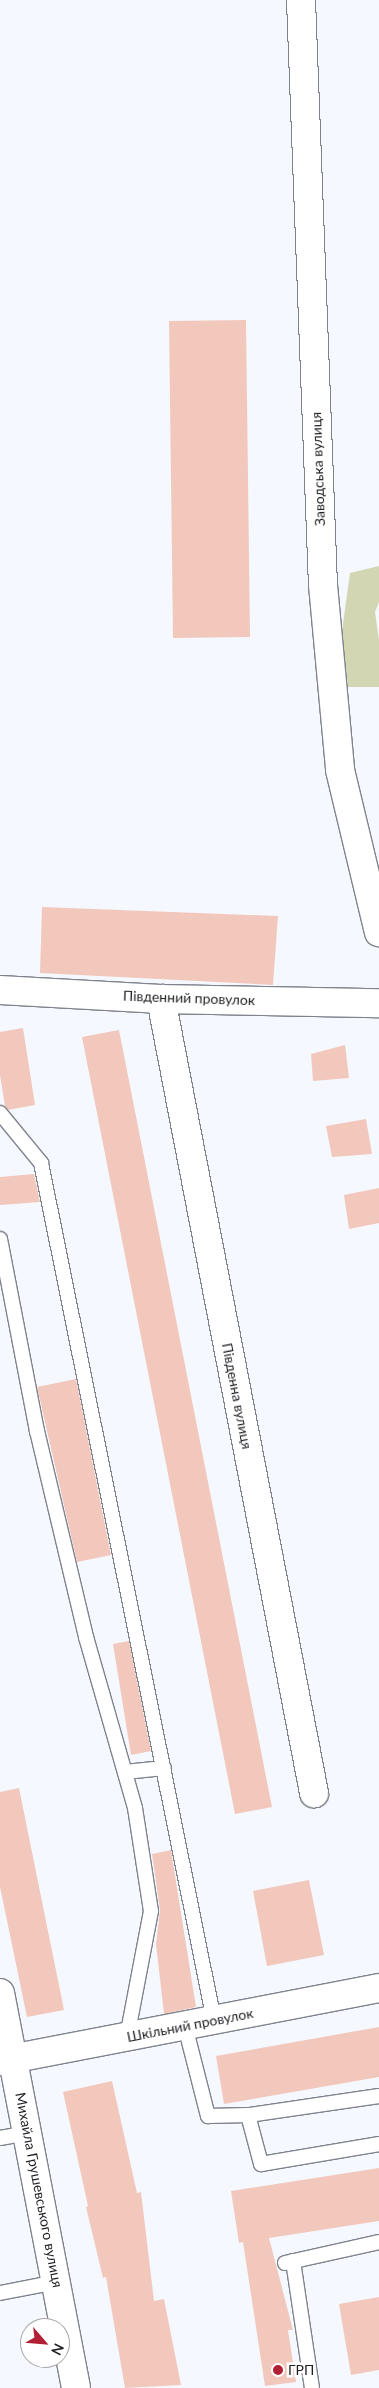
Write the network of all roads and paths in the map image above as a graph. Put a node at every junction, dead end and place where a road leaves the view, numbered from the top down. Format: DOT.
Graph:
graph roads {
  1 [pos="301,0"];
  2 [pos="373,884"];
  3 [pos="379,932"];
  4 [pos="0,990"];
  5 [pos="161,999"];
  6 [pos="379,1003"];
  7 [pos="0,1113"];
  8 [pos="0,1239"];
  9 [pos="164,1768"];
  10 [pos="125,1772"];
  11 [pos="314,1793"];
  12 [pos="379,1988"];
  13 [pos="0,1993"];
  14 [pos="214,2020"];
  15 [pos="185,2026"];
  16 [pos="127,2037"];
  17 [pos="7,2060"];
  18 [pos="379,2096"];
  19 [pos="248,2116"];
  20 [pos="28,2133"];
  21 [pos="0,2138"];
  22 [pos="379,2144"];
  23 [pos="379,2242"];
  24 [pos="56,2282"];
  25 [pos="0,2293"];
  26 [pos="76,2388"];
  27 [pos="312,2388"];
  1 -- 2 [label="street, Заводська вулиця"];
  2 -- 3 [label="street, Заводська вулиця"];
  4 -- 5 [label="street, Південний провулок"];
  5 -- 6 [label="street, Південний провулок"];
  5 -- 11 [label="street, Південна вулиця"];
  7 -- 9 [label="lane"];
  8 -- 10 [label="lane"];
  9 -- 10 [label="lane"];
  9 -- 14 [label="lane"];
  10 -- 16 [label="lane"];
  12 -- 14 [label="street, Шкільний провулок"];
  13 -- 17 [label="street, Михайла Грушевського вулиця"];
  14 -- 15 [label="street, Шкільний провулок"];
  15 -- 16 [label="street, Шкільний провулок"];
  15 -- 19 [label="lane"];
  16 -- 17 [label="street, Шкільний провулок"];
  17 -- 20 [label="street, Михайла Грушевського вулиця"];
  18 -- 19 [label="lane"];
  19 -- 22 [label="lane"];
  20 -- 21 [label="lane"];
  20 -- 24 [label="street, Михайла Грушевського вулиця"];
  23 -- 27 [label="lane"];
  24 -- 25 [label="lane"];
  24 -- 26 [label="street, Михайла Грушевського вулиця"];
}
